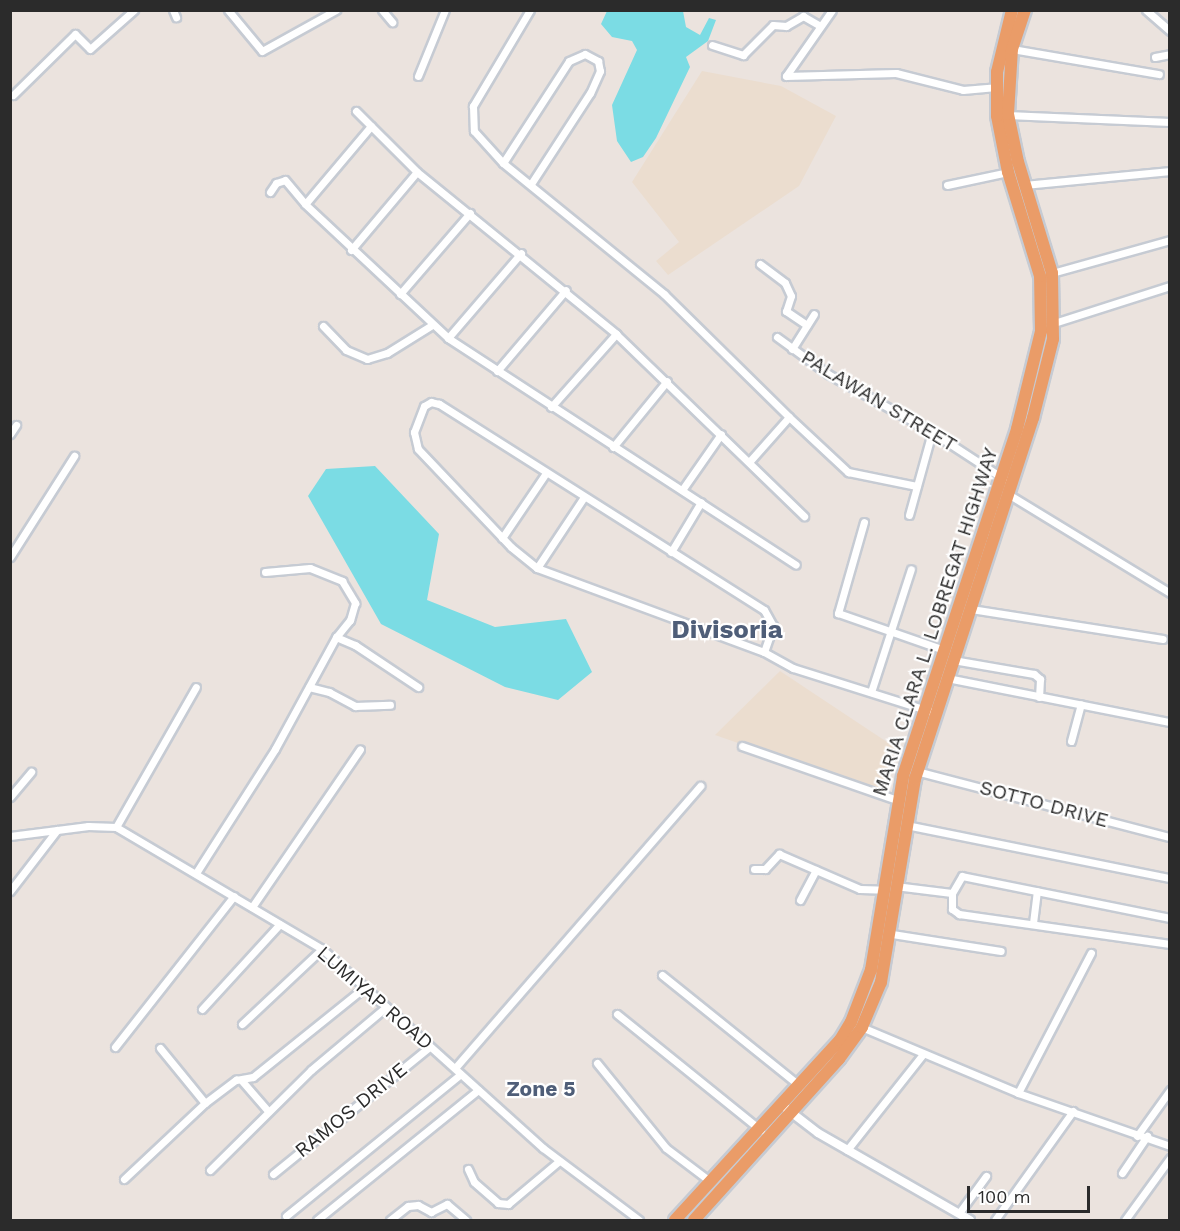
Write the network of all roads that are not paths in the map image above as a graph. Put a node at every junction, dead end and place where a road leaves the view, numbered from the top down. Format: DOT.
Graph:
graph roads {
  1 [pos="134,10"];
  2 [pos="228,10"];
  3 [pos="336,10"];
  4 [pos="382,10"];
  5 [pos="445,10"];
  6 [pos="530,10"];
  7 [pos="832,10"];
  8 [pos="1012,10"];
  9 [pos="1025,10"];
  10 [pos="1146,10"];
  11 [pos="392,22"];
  12 [pos="820,26"];
  13 [pos="1170,31"];
  14 [pos="712,45"];
  15 [pos="1012,48"];
  16 [pos="1170,54"];
  17 [pos="1155,57"];
  18 [pos="1159,74"];
  19 [pos="418,76"];
  20 [pos="1001,87"];
  21 [pos="13,94"];
  22 [pos="356,111"];
  23 [pos="1003,115"];
  24 [pos="1170,122"];
  25 [pos="371,126"];
  26 [pos="503,163"];
  27 [pos="1170,171"];
  28 [pos="417,172"];
  29 [pos="1008,172"];
  30 [pos="531,184"];
  31 [pos="1024,184"];
  32 [pos="947,185"];
  33 [pos="270,192"];
  34 [pos="305,204"];
  35 [pos="470,213"];
  36 [pos="1170,240"];
  37 [pos="351,250"];
  38 [pos="521,253"];
  39 [pos="760,264"];
  40 [pos="1052,273"];
  41 [pos="1170,286"];
  42 [pos="566,290"];
  43 [pos="400,294"];
  44 [pos="814,314"];
  45 [pos="1054,323"];
  46 [pos="432,325"];
  47 [pos="807,325"];
  48 [pos="323,326"];
  49 [pos="616,334"];
  50 [pos="777,337"];
  51 [pos="448,338"];
  52 [pos="792,349"];
  53 [pos="497,371"];
  54 [pos="667,381"];
  55 [pos="551,407"];
  56 [pos="789,417"];
  57 [pos="16,425"];
  58 [pos="932,432"];
  59 [pos="10,434"];
  60 [pos="722,434"];
  61 [pos="613,447"];
  62 [pos="74,456"];
  63 [pos="749,462"];
  64 [pos="546,473"];
  65 [pos="1000,476"];
  66 [pos="917,486"];
  67 [pos="1010,489"];
  68 [pos="682,490"];
  69 [pos="584,497"];
  70 [pos="701,502"];
  71 [pos="909,515"];
  72 [pos="804,516"];
  73 [pos="864,522"];
  74 [pos="502,538"];
  75 [pos="671,552"];
  76 [pos="10,557"];
  77 [pos="796,565"];
  78 [pos="537,568"];
  79 [pos="911,569"];
  80 [pos="265,572"];
  81 [pos="1170,592"];
  82 [pos="971,609"];
  83 [pos="891,631"];
  84 [pos="336,637"];
  85 [pos="1163,639"];
  86 [pos="944,650"];
  87 [pos="765,652"];
  88 [pos="952,660"];
  89 [pos="947,678"];
  90 [pos="196,687"];
  91 [pos="309,687"];
  92 [pos="418,687"];
  93 [pos="871,692"];
  94 [pos="1039,697"];
  95 [pos="1081,704"];
  96 [pos="390,705"];
  97 [pos="930,711"];
  98 [pos="1170,722"];
  99 [pos="1071,741"];
  100 [pos="742,746"];
  101 [pos="360,749"];
  102 [pos="912,770"];
  103 [pos="31,772"];
  104 [pos="700,786"];
  105 [pos="10,797"];
  106 [pos="897,800"];
  107 [pos="906,825"];
  108 [pos="116,827"];
  109 [pos="57,830"];
  110 [pos="10,836"];
  111 [pos="1170,837"];
  112 [pos="754,869"];
  113 [pos="816,870"];
  114 [pos="196,873"];
  115 [pos="1170,878"];
  116 [pos="898,885"];
  117 [pos="886,890"];
  118 [pos="10,891"];
  119 [pos="1037,891"];
  120 [pos="952,893"];
  121 [pos="234,896"];
  122 [pos="800,900"];
  123 [pos="252,907"];
  124 [pos="1170,918"];
  125 [pos="1033,923"];
  126 [pos="280,924"];
  127 [pos="892,934"];
  128 [pos="1170,944"];
  129 [pos="322,949"];
  130 [pos="1001,951"];
  131 [pos="1091,953"];
  132 [pos="662,975"];
  133 [pos="365,987"];
  134 [pos="386,1007"];
  135 [pos="202,1009"];
  136 [pos="618,1014"];
  137 [pos="242,1024"];
  138 [pos="857,1025"];
  139 [pos="115,1047"];
  140 [pos="429,1047"];
  141 [pos="160,1048"];
  142 [pos="923,1054"];
  143 [pos="597,1063"];
  144 [pos="455,1068"];
  145 [pos="461,1074"];
  146 [pos="242,1081"];
  147 [pos="800,1086"];
  148 [pos="478,1090"];
  149 [pos="1170,1090"];
  150 [pos="1018,1093"];
  151 [pos="205,1103"];
  152 [pos="787,1110"];
  153 [pos="268,1111"];
  154 [pos="1073,1111"];
  155 [pos="761,1130"];
  156 [pos="1137,1136"];
  157 [pos="1147,1136"];
  158 [pos="1170,1146"];
  159 [pos="847,1150"];
  160 [pos="1170,1158"];
  161 [pos="559,1161"];
  162 [pos="468,1169"];
  163 [pos="210,1170"];
  164 [pos="1122,1173"];
  165 [pos="273,1174"];
  166 [pos="986,1176"];
  167 [pos="124,1179"];
  168 [pos="711,1182"];
  169 [pos="959,1213"];
  170 [pos="286,1216"];
  171 [pos="317,1221"];
  172 [pos="390,1221"];
  173 [pos="466,1221"];
  174 [pos="639,1221"];
  175 [pos="675,1221"];
  176 [pos="694,1221"];
  177 [pos="970,1221"];
  178 [pos="995,1221"];
  179 [pos="1125,1221"];
  1 -- 21 [label="street"];
  2 -- 3 [label="street"];
  4 -- 11 [label="street"];
  5 -- 19 [label="street"];
  6 -- 26 [label="street"];
  7 -- 12 [label="street"];
  8 -- 20 [label="highway, MARIA CLARA L. LOBREGAT HIGHWAY"];
  9 -- 15 [label="highway, MARIA CLARA L. LOBREGAT HIGHWAY"];
  10 -- 13 [label="street"];
  12 -- 14 [label="street"];
  12 -- 20 [label="street"];
  15 -- 18 [label="street"];
  15 -- 20 [label="highway, MARIA CLARA L. LOBREGAT HIGHWAY"];
  16 -- 17 [label="street"];
  20 -- 23 [label="highway, MARIA CLARA L. LOBREGAT HIGHWAY"];
  22 -- 25 [label="street"];
  23 -- 24 [label="street"];
  23 -- 29 [label="highway, MARIA CLARA L. LOBREGAT HIGHWAY"];
  23 -- 31 [label="highway, MARIA CLARA L. LOBREGAT HIGHWAY"];
  25 -- 28 [label="street"];
  25 -- 34 [label="street"];
  26 -- 30 [label="street"];
  26 -- 30 [label="street"];
  27 -- 31 [label="street"];
  28 -- 35 [label="street"];
  28 -- 37 [label="street"];
  29 -- 32 [label="street"];
  29 -- 65 [label="highway, MARIA CLARA L. LOBREGAT HIGHWAY"];
  30 -- 56 [label="street"];
  31 -- 40 [label="highway, MARIA CLARA L. LOBREGAT HIGHWAY"];
  33 -- 34 [label="street"];
  34 -- 37 [label="street"];
  35 -- 38 [label="street"];
  35 -- 43 [label="street"];
  36 -- 40 [label="street"];
  37 -- 43 [label="street"];
  38 -- 42 [label="street"];
  38 -- 51 [label="street"];
  39 -- 47 [label="street"];
  40 -- 45 [label="highway, MARIA CLARA L. LOBREGAT HIGHWAY"];
  41 -- 45 [label="street"];
  42 -- 49 [label="street"];
  42 -- 53 [label="street"];
  43 -- 46 [label="street"];
  44 -- 47 [label="street"];
  45 -- 67 [label="highway, MARIA CLARA L. LOBREGAT HIGHWAY"];
  46 -- 48 [label="street"];
  46 -- 51 [label="street"];
  47 -- 52 [label="street"];
  49 -- 54 [label="street"];
  49 -- 55 [label="street"];
  50 -- 52 [label="street, PALAWAN STREET"];
  51 -- 53 [label="street"];
  52 -- 58 [label="street, PALAWAN STREET"];
  53 -- 55 [label="street"];
  54 -- 60 [label="street"];
  54 -- 61 [label="street"];
  55 -- 61 [label="street"];
  56 -- 63 [label="street"];
  56 -- 66 [label="street"];
  57 -- 59 [label="street"];
  58 -- 65 [label="street, PALAWAN STREET"];
  58 -- 66 [label="street"];
  60 -- 63 [label="street"];
  60 -- 68 [label="street"];
  61 -- 68 [label="street"];
  62 -- 76 [label="street"];
  63 -- 72 [label="street"];
  64 -- 69 [label="street"];
  64 -- 74 [label="street"];
  64 -- 74 [label="street"];
  65 -- 67 [label="street, PALAWAN STREET"];
  65 -- 86 [label="highway, MARIA CLARA L. LOBREGAT HIGHWAY"];
  66 -- 71 [label="street"];
  67 -- 81 [label="street, PALAWAN STREET"];
  67 -- 82 [label="highway, MARIA CLARA L. LOBREGAT HIGHWAY"];
  68 -- 70 [label="street"];
  69 -- 75 [label="street"];
  69 -- 78 [label="street"];
  70 -- 75 [label="street"];
  70 -- 77 [label="street"];
  73 -- 83 [label="street"];
  74 -- 78 [label="street"];
  75 -- 87 [label="street"];
  78 -- 87 [label="street"];
  79 -- 83 [label="street"];
  80 -- 84 [label="street"];
  82 -- 85 [label="street"];
  82 -- 88 [label="highway, MARIA CLARA L. LOBREGAT HIGHWAY"];
  83 -- 86 [label="street"];
  83 -- 93 [label="street"];
  84 -- 91 [label="street"];
  84 -- 92 [label="street"];
  86 -- 97 [label="highway, MARIA CLARA L. LOBREGAT HIGHWAY"];
  87 -- 93 [label="street"];
  88 -- 89 [label="highway, MARIA CLARA L. LOBREGAT HIGHWAY"];
  88 -- 94 [label="street"];
  89 -- 94 [label="street"];
  89 -- 97 [label="highway, MARIA CLARA L. LOBREGAT HIGHWAY"];
  90 -- 108 [label="street"];
  91 -- 96 [label="street"];
  91 -- 114 [label="street"];
  93 -- 97 [label="street"];
  94 -- 95 [label="street"];
  95 -- 98 [label="street"];
  95 -- 99 [label="street"];
  97 -- 102 [label="highway, MARIA CLARA L. LOBREGAT HIGHWAY"];
  100 -- 106 [label="street"];
  101 -- 123 [label="street"];
  102 -- 106 [label="highway, MARIA CLARA L. LOBREGAT HIGHWAY"];
  102 -- 107 [label="highway, MARIA CLARA L. LOBREGAT HIGHWAY"];
  102 -- 111 [label="street, SOTTO DRIVE"];
  103 -- 105 [label="street"];
  104 -- 144 [label="street"];
  106 -- 117 [label="highway, MARIA CLARA L. LOBREGAT HIGHWAY"];
  107 -- 115 [label="street"];
  107 -- 116 [label="highway, MARIA CLARA L. LOBREGAT HIGHWAY"];
  108 -- 109 [label="street"];
  108 -- 114 [label="street, LUMIYAP ROAD"];
  109 -- 110 [label="street"];
  109 -- 118 [label="street"];
  112 -- 113 [label="street"];
  113 -- 117 [label="street"];
  113 -- 122 [label="street"];
  114 -- 121 [label="street, LUMIYAP ROAD"];
  116 -- 117 [label="street"];
  116 -- 120 [label="street"];
  116 -- 127 [label="highway, MARIA CLARA L. LOBREGAT HIGHWAY"];
  117 -- 138 [label="highway, MARIA CLARA L. LOBREGAT HIGHWAY"];
  119 -- 120 [label="street"];
  119 -- 124 [label="street"];
  119 -- 125 [label="street"];
  120 -- 125 [label="street"];
  121 -- 123 [label="street, LUMIYAP ROAD"];
  121 -- 139 [label="street"];
  123 -- 126 [label="street, LUMIYAP ROAD"];
  125 -- 128 [label="street"];
  126 -- 129 [label="street, LUMIYAP ROAD"];
  126 -- 135 [label="street"];
  127 -- 130 [label="street"];
  127 -- 138 [label="highway, MARIA CLARA L. LOBREGAT HIGHWAY"];
  129 -- 133 [label="street, LUMIYAP ROAD"];
  129 -- 137 [label="street"];
  131 -- 150 [label="street"];
  132 -- 147 [label="street"];
  133 -- 134 [label="street, LUMIYAP ROAD"];
  133 -- 146 [label="street"];
  134 -- 140 [label="street, LUMIYAP ROAD"];
  134 -- 153 [label="street"];
  136 -- 155 [label="street"];
  138 -- 142 [label="street"];
  138 -- 147 [label="highway, MARIA CLARA L. LOBREGAT HIGHWAY"];
  138 -- 152 [label="highway, MARIA CLARA L. LOBREGAT HIGHWAY"];
  140 -- 144 [label="street, LUMIYAP ROAD"];
  140 -- 165 [label="street, RAMOS DRIVE"];
  141 -- 151 [label="street"];
  142 -- 150 [label="street"];
  142 -- 159 [label="street"];
  143 -- 168 [label="street"];
  144 -- 145 [label="street, LUMIYAP ROAD"];
  145 -- 148 [label="street, LUMIYAP ROAD"];
  145 -- 170 [label="street"];
  146 -- 151 [label="street"];
  146 -- 153 [label="street"];
  147 -- 152 [label="highway, MARIA CLARA L. LOBREGAT HIGHWAY"];
  148 -- 161 [label="street, LUMIYAP ROAD"];
  148 -- 171 [label="street"];
  149 -- 156 [label="street"];
  150 -- 154 [label="street"];
  151 -- 167 [label="street"];
  152 -- 155 [label="highway, MARIA CLARA L. LOBREGAT HIGHWAY"];
  152 -- 159 [label="street"];
  152 -- 176 [label="highway, MARIA CLARA L. LOBREGAT HIGHWAY"];
  153 -- 163 [label="street"];
  154 -- 156 [label="street"];
  154 -- 178 [label="street"];
  155 -- 168 [label="highway, MARIA CLARA L. LOBREGAT HIGHWAY"];
  156 -- 157 [label="street"];
  157 -- 158 [label="street"];
  157 -- 164 [label="street"];
  159 -- 169 [label="street"];
  160 -- 179 [label="street"];
  161 -- 162 [label="street"];
  161 -- 174 [label="street, LUMIYAP ROAD"];
  166 -- 169 [label="street"];
  168 -- 175 [label="highway, MARIA CLARA L. LOBREGAT HIGHWAY"];
  169 -- 177 [label="street"];
  172 -- 173 [label="street"];
}
